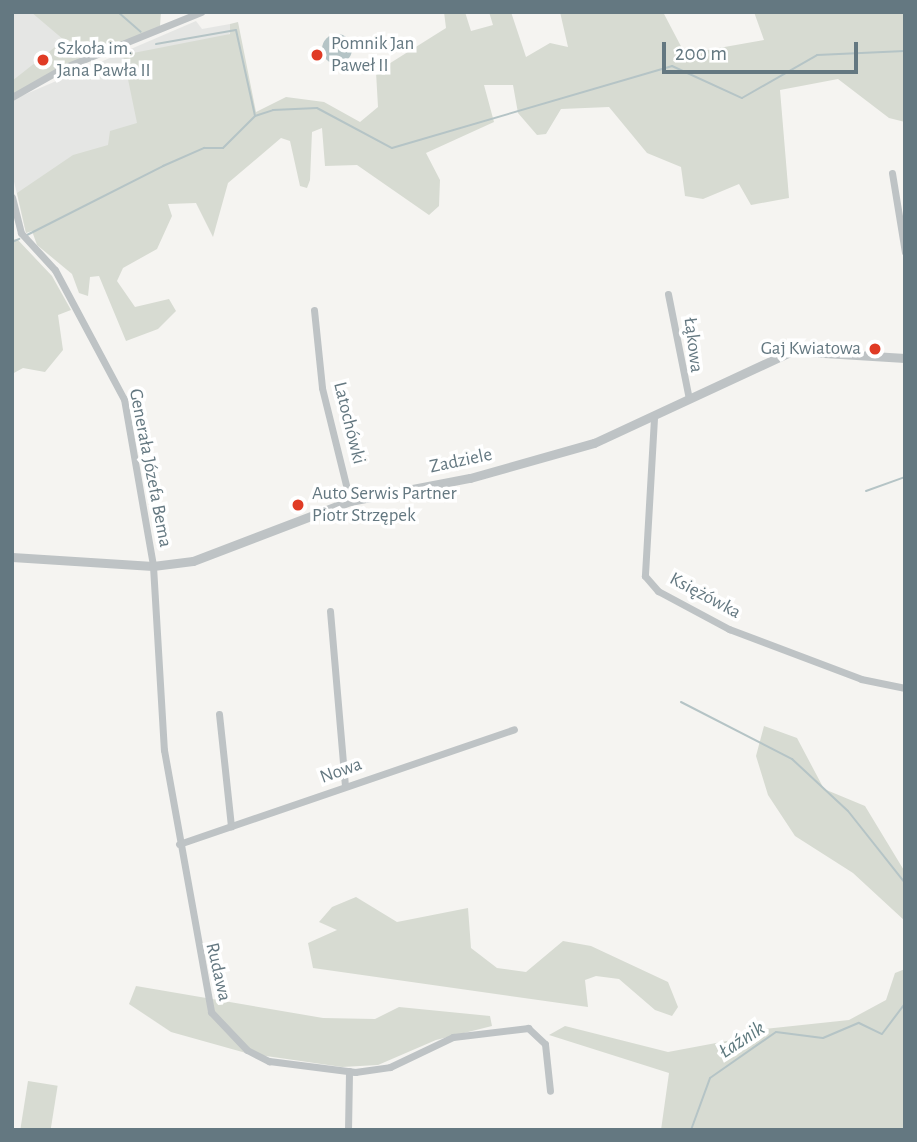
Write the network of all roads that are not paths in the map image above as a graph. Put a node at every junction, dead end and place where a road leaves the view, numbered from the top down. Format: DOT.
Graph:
graph roads {
  1 [pos="201,12"];
  2 [pos="12,97"];
  3 [pos="892,173"];
  4 [pos="12,197"];
  5 [pos="905,252"];
  6 [pos="668,294"];
  7 [pos="314,310"];
  8 [pos="905,358"];
  9 [pos="690,400"];
  10 [pos="654,418"];
  11 [pos="351,502"];
  12 [pos="12,557"];
  13 [pos="153,566"];
  14 [pos="330,611"];
  15 [pos="905,688"];
  16 [pos="219,713"];
  17 [pos="513,729"];
  18 [pos="345,786"];
  19 [pos="232,826"];
  20 [pos="179,845"];
  21 [pos="349,1071"];
  22 [pos="550,1091"];
  23 [pos="348,1130"];
  1 -- 2 [label="street"];
  3 -- 5 [label="street"];
  4 -- 13 [label="street, Generała Józefa Bema"];
  6 -- 9 [label="street, Łąkowa"];
  7 -- 11 [label="street, Latochówki"];
  8 -- 9 [label="street, Zadziele"];
  9 -- 10 [label="street, Zadziele"];
  10 -- 11 [label="street, Zadziele"];
  10 -- 15 [label="street, Księżówka"];
  11 -- 13 [label="street, Zadziele"];
  12 -- 13 [label="street, Zadziele"];
  13 -- 20 [label="street, Rudawa"];
  14 -- 18 [label="street"];
  16 -- 19 [label="street"];
  17 -- 18 [label="street, Nowa"];
  18 -- 19 [label="street, Nowa"];
  19 -- 20 [label="street, Nowa"];
  20 -- 21 [label="street, Rudawa"];
  21 -- 22 [label="street, Rudawa"];
  21 -- 23 [label="street"];
}
